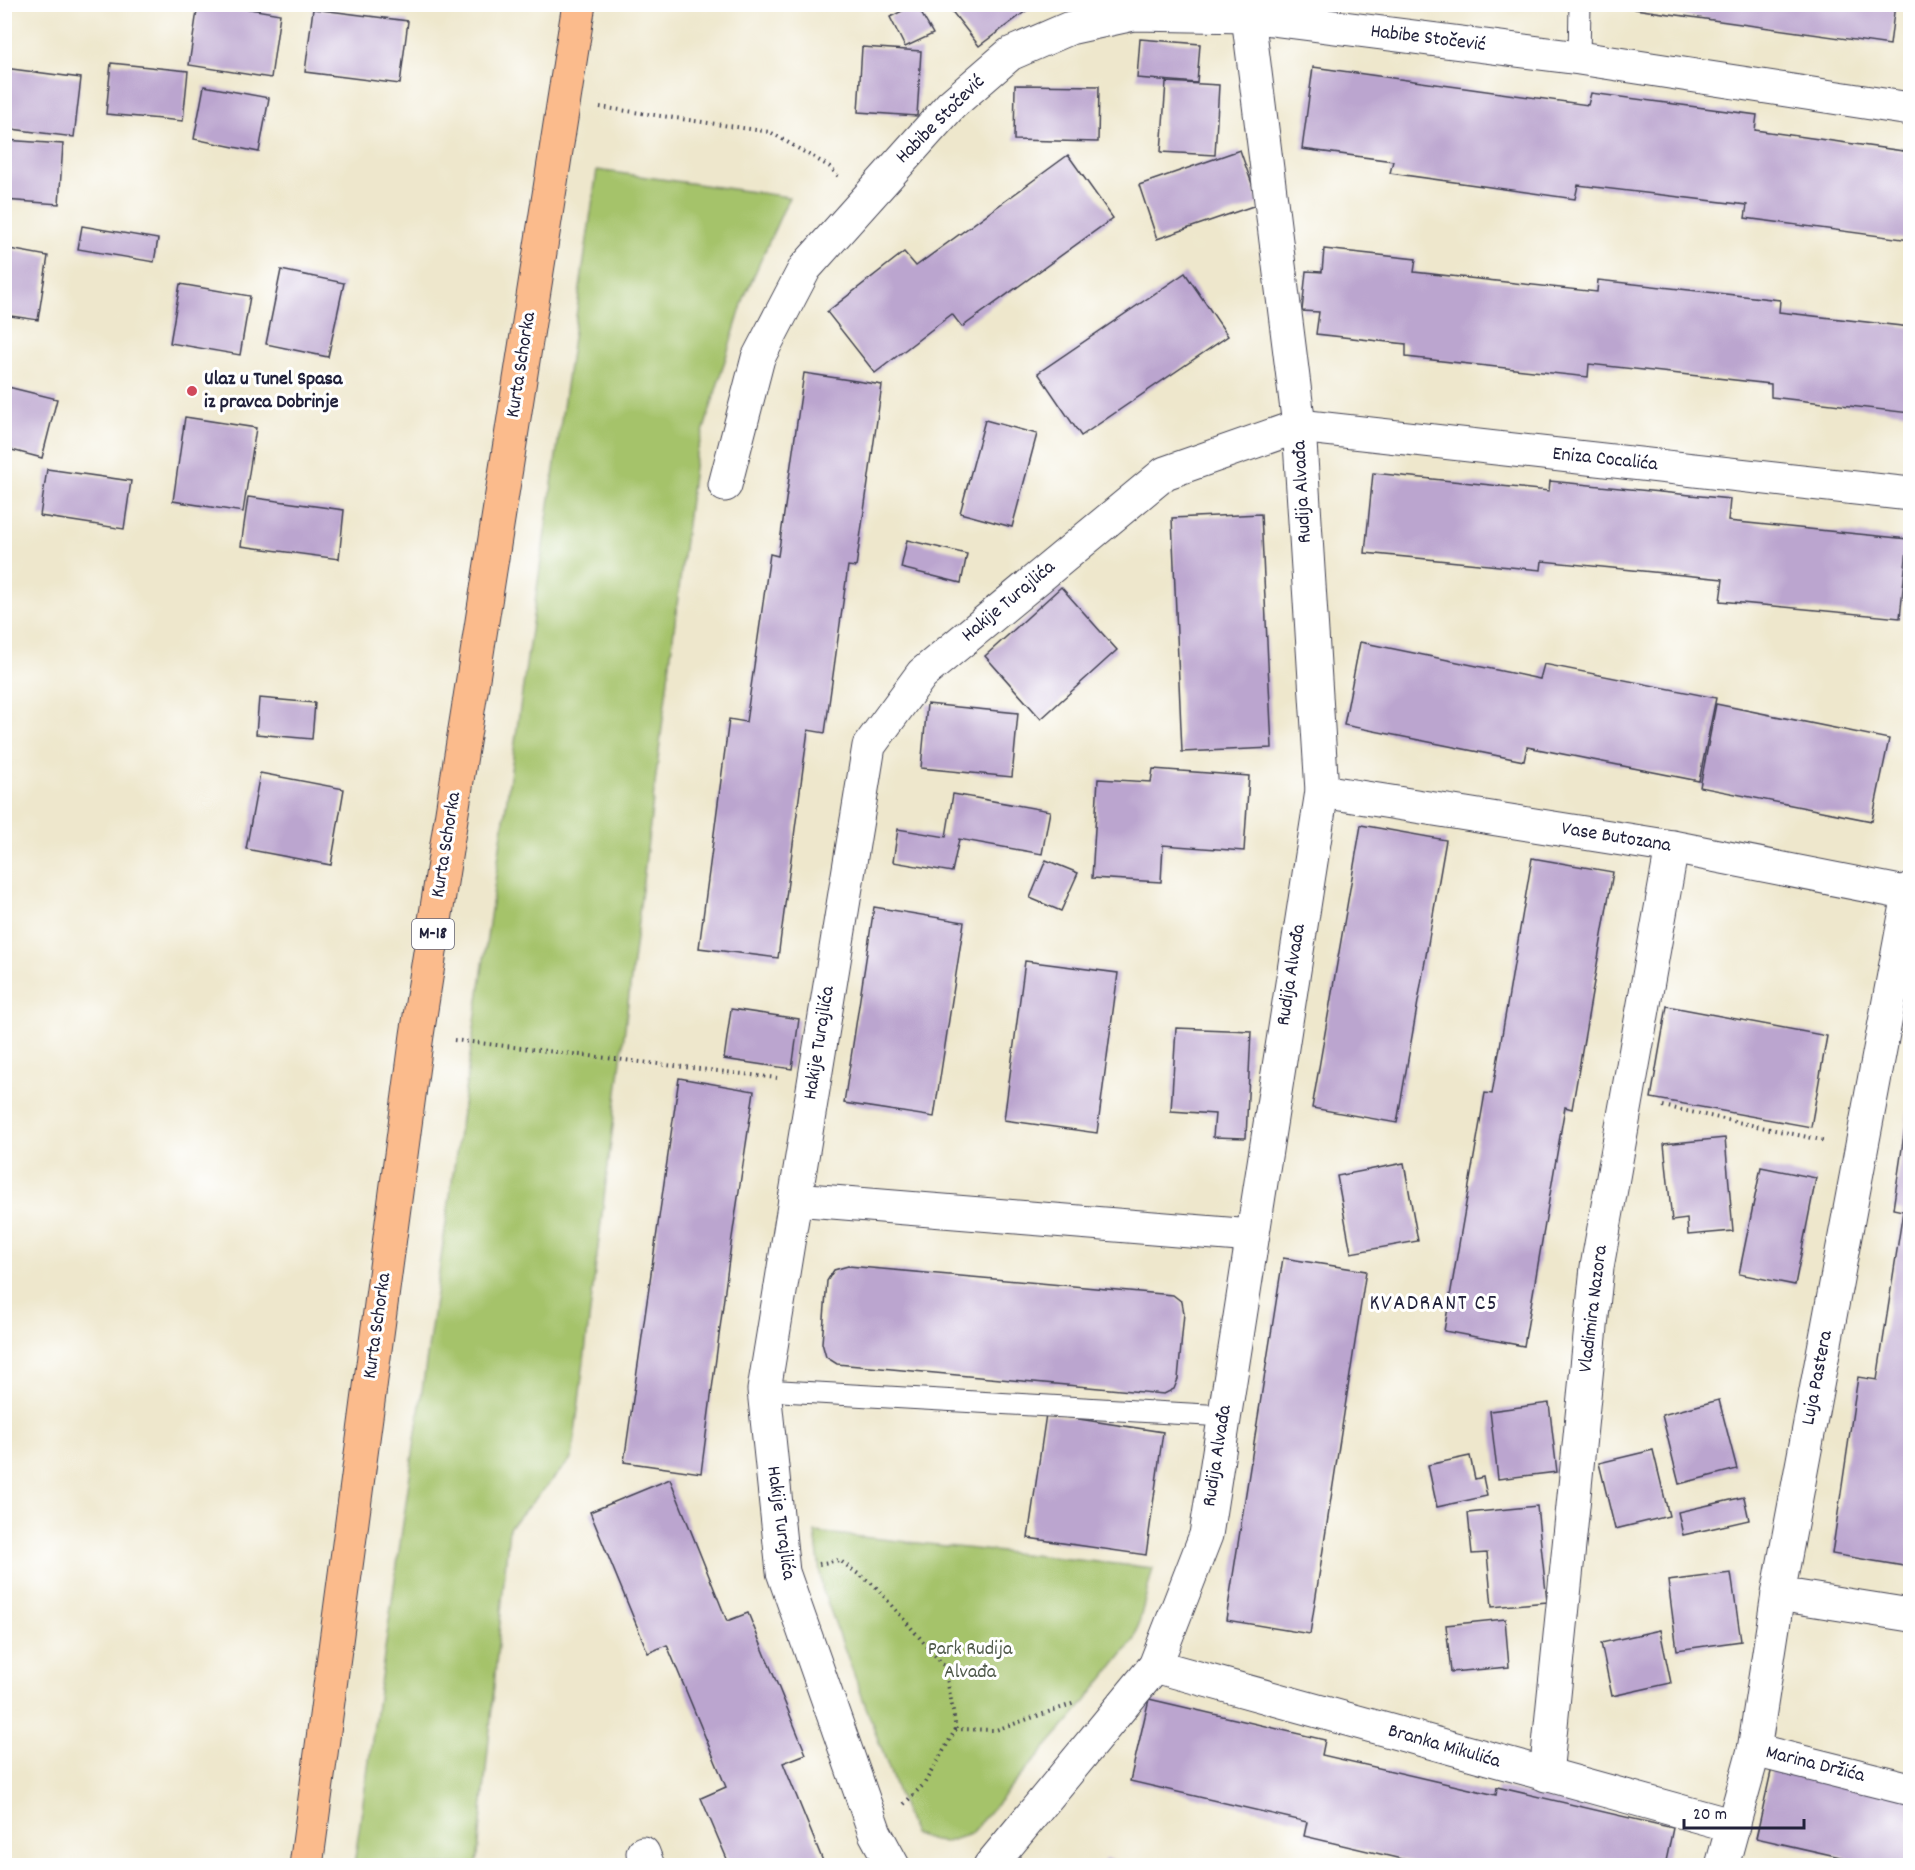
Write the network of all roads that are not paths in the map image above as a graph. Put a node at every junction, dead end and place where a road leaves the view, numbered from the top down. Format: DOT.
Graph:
graph roads {
  1 [pos="579,4"];
  2 [pos="1580,4"];
  3 [pos="1248,16"];
  4 [pos="1578,58"];
  5 [pos="1911,109"];
  6 [pos="1299,426"];
  7 [pos="725,485"];
  8 [pos="1911,494"];
  9 [pos="1322,791"];
  10 [pos="1672,847"];
  11 [pos="1910,892"];
  12 [pos="1899,1012"];
  13 [pos="795,1199"];
  14 [pos="1252,1236"];
  15 [pos="764,1390"];
  16 [pos="1224,1416"];
  17 [pos="1778,1594"];
  18 [pos="1911,1615"];
  19 [pos="1155,1666"];
  20 [pos="1754,1750"];
  21 [pos="1546,1775"];
  22 [pos="1911,1789"];
  23 [pos="1734,1826"];
  24 [pos="306,1866"];
  25 [pos="893,1866"];
  26 [pos="990,1866"];
  27 [pos="1722,1866"];
  1 -- 24 [label="main road, Kurta Schorka / M-18"];
  2 -- 4 [label="lane"];
  3 -- 4 [label="street, Habibe Stočević"];
  3 -- 6 [label="street, Rudija Alvađa"];
  3 -- 7 [label="street, Habibe Stočević"];
  4 -- 5 [label="street, Habibe Stočević"];
  6 -- 8 [label="street, Eniza Cocalića"];
  6 -- 9 [label="street, Rudija Alvađa"];
  6 -- 13 [label="street, Hakije Turajlića"];
  9 -- 10 [label="street, Vase Butozana"];
  9 -- 14 [label="street, Rudija Alvađa"];
  10 -- 11 [label="street, Vase Butozana"];
  10 -- 21 [label="street, Vladimira Nazora"];
  11 -- 12 [label="street, Luja Pastera"];
  12 -- 17 [label="street, Luja Pastera"];
  13 -- 14 [label="street"];
  13 -- 15 [label="street, Hakije Turajlića"];
  14 -- 16 [label="street, Rudija Alvađa"];
  15 -- 16 [label="lane"];
  15 -- 25 [label="street, Hakije Turajlića"];
  16 -- 19 [label="street, Rudija Alvađa"];
  17 -- 18 [label="street"];
  17 -- 20 [label="street, Luja Pastera"];
  19 -- 21 [label="street, Branka Mikulića"];
  19 -- 26 [label="street, Rudija Alvađa"];
  20 -- 22 [label="street, Marina Držića"];
  20 -- 23 [label="street, Luja Pastera"];
  21 -- 23 [label="street, Branka Mikulića"];
  23 -- 27 [label="street, Luja Pastera"];
}
